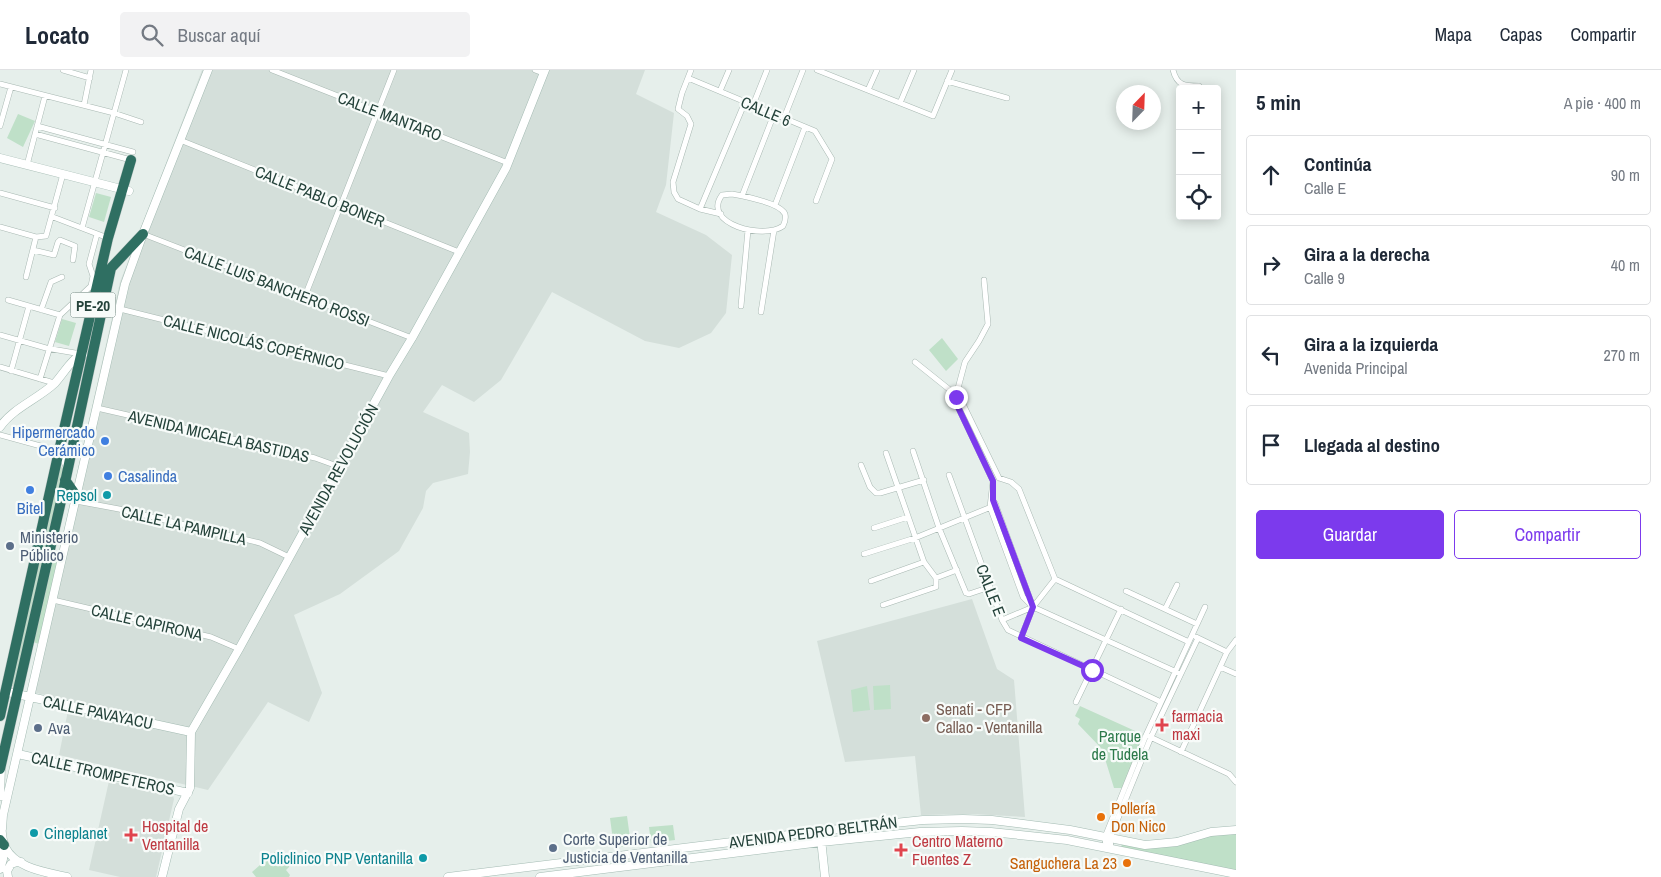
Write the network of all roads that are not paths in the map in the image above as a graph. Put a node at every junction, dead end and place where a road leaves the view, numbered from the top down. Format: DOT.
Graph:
graph roads {
  1 [pos="63,70"];
  2 [pos="91,70"];
  3 [pos="126,70"];
  4 [pos="208,70"];
  5 [pos="272,70"];
  6 [pos="394,70"];
  7 [pos="535,70"];
  8 [pos="691,70"];
  9 [pos="729,70"];
  10 [pos="766,70"];
  11 [pos="803,70"];
  12 [pos="817,70"];
  13 [pos="839,70"];
  14 [pos="877,70"];
  15 [pos="914,70"];
  16 [pos="952,70"];
  17 [pos="1174,70"];
  18 [pos="544,72"];
  19 [pos="90,78"];
  20 [pos="688,78"];
  21 [pos="836,78"];
  22 [pos="947,81"];
  23 [pos="0,84"];
  24 [pos="1184,85"];
  25 [pos="11,87"];
  26 [pos="868,90"];
  27 [pos="720,91"];
  28 [pos="45,96"];
  29 [pos="1007,98"];
  30 [pos="745,102"];
  31 [pos="900,103"];
  32 [pos="752,105"];
  33 [pos="84,106"];
  34 [pos="377,112"];
  35 [pos="114,113"];
  36 [pos="774,114"];
  37 [pos="784,118"];
  38 [pos="141,122"];
  39 [pos="0,126"];
  40 [pos="37,126"];
  41 [pos="805,127"];
  42 [pos="35,134"];
  43 [pos="180,140"];
  44 [pos="105,144"];
  45 [pos="103,152"];
  46 [pos="132,156"];
  47 [pos="0,158"];
  48 [pos="508,163"];
  49 [pos="27,165"];
  50 [pos="63,174"];
  51 [pos="95,182"];
  52 [pos="125,190"];
  53 [pos="0,193"];
  54 [pos="742,196"];
  55 [pos="816,201"];
  56 [pos="340,204"];
  57 [pos="775,205"];
  58 [pos="55,208"];
  59 [pos="700,209"];
  60 [pos="721,214"];
  61 [pos="53,217"];
  62 [pos="0,227"];
  63 [pos="82,228"];
  64 [pos="748,230"];
  65 [pos="774,230"];
  66 [pos="98,234"];
  67 [pos="143,234"];
  68 [pos="36,237"];
  69 [pos="108,238"];
  70 [pos="33,250"];
  71 [pos="459,252"];
  72 [pos="73,260"];
  73 [pos="26,277"];
  74 [pos="62,277"];
  75 [pos="984,280"];
  76 [pos="304,296"];
  77 [pos="8,300"];
  78 [pos="29,306"];
  79 [pos="741,306"];
  80 [pos="120,309"];
  81 [pos="41,310"];
  82 [pos="761,312"];
  83 [pos="60,315"];
  84 [pos="0,334"];
  85 [pos="91,336"];
  86 [pos="412,338"];
  87 [pos="19,340"];
  88 [pos="50,349"];
  89 [pos="80,359"];
  90 [pos="91,362"];
  91 [pos="915,362"];
  92 [pos="0,367"];
  93 [pos="11,371"];
  94 [pos="389,376"];
  95 [pos="40,379"];
  96 [pos="54,384"];
  97 [pos="956,397"];
  98 [pos="97,408"];
  99 [pos="10,416"];
  100 [pos="0,419"];
  101 [pos="0,428"];
  102 [pos="0,435"];
  103 [pos="59,451"];
  104 [pos="914,451"];
  105 [pos="886,453"];
  106 [pos="862,465"];
  107 [pos="340,467"];
  108 [pos="67,469"];
  109 [pos="950,475"];
  110 [pos="996,479"];
  111 [pos="65,480"];
  112 [pos="924,480"];
  113 [pos="898,487"];
  114 [pos="76,499"];
  115 [pos="993,506"];
  116 [pos="964,516"];
  117 [pos="908,517"];
  118 [pos="874,528"];
  119 [pos="939,528"];
  120 [pos="915,538"];
  121 [pos="864,554"];
  122 [pos="289,557"];
  123 [pos="924,562"];
  124 [pos="956,570"];
  125 [pos="936,578"];
  126 [pos="1055,578"];
  127 [pos="871,581"];
  128 [pos="1177,586"];
  129 [pos="990,587"];
  130 [pos="1126,591"];
  131 [pos="53,600"];
  132 [pos="883,605"];
  133 [pos="1033,607"];
  134 [pos="1205,607"];
  135 [pos="1121,609"];
  136 [pos="1165,609"];
  137 [pos="1002,620"];
  138 [pos="1197,624"];
  139 [pos="1192,636"];
  140 [pos="1021,638"];
  141 [pos="1198,638"];
  142 [pos="1106,640"];
  143 [pos="1236,640"];
  144 [pos="1189,642"];
  145 [pos="239,649"];
  146 [pos="1227,652"];
  147 [pos="1220,667"];
  148 [pos="1092,670"];
  149 [pos="1175,672"];
  150 [pos="1181,674"];
  151 [pos="1236,674"];
  152 [pos="6,691"];
  153 [pos="17,694"];
  154 [pos="31,697"];
  155 [pos="1076,702"];
  156 [pos="1161,702"];
  157 [pos="0,716"];
  158 [pos="191,732"];
  159 [pos="1148,736"];
  160 [pos="1181,752"];
  161 [pos="18,754"];
  162 [pos="0,767"];
  163 [pos="1236,782"];
  164 [pos="188,793"];
  165 [pos="0,796"];
  166 [pos="0,820"];
  167 [pos="1236,830"];
  168 [pos="820,831"];
  169 [pos="2,838"];
  170 [pos="1107,838"];
  171 [pos="821,842"];
  172 [pos="1108,848"];
  173 [pos="572,861"];
  174 [pos="21,862"];
  175 [pos="0,869"];
  176 [pos="573,873"];
  177 [pos="1236,874"];
  178 [pos="476,875"];
  179 [pos="8,877"];
  180 [pos="67,877"];
  181 [pos="162,877"];
  182 [pos="448,877"];
  183 [pos="540,877"];
  184 [pos="825,877"];
  1 -- 19 [label="street"];
  2 -- 19 [label="street"];
  3 -- 35 [label="street"];
  4 -- 43 [label="street"];
  5 -- 34 [label="street, CALLE MANTARO"];
  6 -- 34 [label="street"];
  7 -- 18 [label="street"];
  8 -- 20 [label="street"];
  9 -- 27 [label="street"];
  10 -- 32 [label="street"];
  11 -- 37 [label="street"];
  12 -- 21 [label="street"];
  13 -- 21 [label="street"];
  14 -- 26 [label="street"];
  15 -- 31 [label="street"];
  16 -- 22 [label="street"];
  17 -- 24 [label="street"];
  18 -- 48 [label="street, AVENIDA REVOLUCIÓN"];
  19 -- 33 [label="street"];
  20 -- 27 [label="street, CALLE 6"];
  20 -- 59 [label="street"];
  21 -- 26 [label="street"];
  22 -- 29 [label="street"];
  22 -- 31 [label="street"];
  23 -- 25 [label="street"];
  25 -- 28 [label="street"];
  25 -- 39 [label="street"];
  26 -- 31 [label="street"];
  27 -- 30 [label="street, CALLE 6"];
  28 -- 33 [label="street"];
  28 -- 40 [label="street"];
  30 -- 32 [label="street, CALLE 6"];
  30 -- 59 [label="street"];
  32 -- 36 [label="street, CALLE 6"];
  33 -- 35 [label="street"];
  34 -- 48 [label="street, CALLE MANTARO"];
  34 -- 56 [label="street"];
  35 -- 38 [label="street"];
  35 -- 44 [label="street"];
  36 -- 37 [label="street, CALLE 6"];
  36 -- 54 [label="street"];
  37 -- 41 [label="street, CALLE 6"];
  40 -- 42 [label="street"];
  40 -- 44 [label="street"];
  41 -- 55 [label="street, CALLE 6"];
  41 -- 57 [label="street"];
  42 -- 45 [label="street"];
  42 -- 49 [label="street"];
  43 -- 56 [label="street, CALLE PABLO BONER"];
  43 -- 67 [label="street"];
  44 -- 45 [label="street"];
  44 -- 46 [label="street"];
  45 -- 46 [label="street"];
  45 -- 51 [label="street"];
  46 -- 52 [label="highway, PE-20"];
  47 -- 49 [label="street"];
  48 -- 71 [label="street, AVENIDA REVOLUCIÓN"];
  49 -- 50 [label="street"];
  50 -- 51 [label="street"];
  50 -- 58 [label="street"];
  51 -- 52 [label="street"];
  51 -- 63 [label="street"];
  52 -- 69 [label="highway, PE-20"];
  53 -- 58 [label="street"];
  54 -- 57 [label="street"];
  54 -- 60 [label="street"];
  56 -- 71 [label="street, CALLE PABLO BONER"];
  56 -- 76 [label="street"];
  57 -- 65 [label="street"];
  58 -- 61 [label="street"];
  59 -- 60 [label="street"];
  60 -- 64 [label="street"];
  61 -- 63 [label="street"];
  61 -- 68 [label="street"];
  62 -- 68 [label="street"];
  63 -- 66 [label="street"];
  64 -- 65 [label="street"];
  64 -- 79 [label="street"];
  65 -- 82 [label="street"];
  66 -- 69 [label="street"];
  66 -- 83 [label="street"];
  67 -- 76 [label="street, CALLE LUIS BANCHERO ROSSI"];
  67 -- 80 [label="street"];
  67 -- 85 [label="highway, PE-20"];
  68 -- 70 [label="street"];
  69 -- 85 [label="highway, PE-20"];
  70 -- 72 [label="street"];
  70 -- 73 [label="street"];
  71 -- 86 [label="street, AVENIDA REVOLUCIÓN"];
  74 -- 81 [label="street"];
  75 -- 97 [label="street"];
  76 -- 86 [label="street, CALLE LUIS BANCHERO ROSSI"];
  77 -- 78 [label="street"];
  78 -- 81 [label="street"];
  78 -- 87 [label="street"];
  80 -- 94 [label="street, CALLE NICOLÁS COPÉRNICO"];
  80 -- 98 [label="street"];
  81 -- 83 [label="street"];
  83 -- 88 [label="street"];
  84 -- 87 [label="street"];
  85 -- 89 [label="highway, PE-20"];
  85 -- 90 [label="highway, PE-20"];
  86 -- 94 [label="street, AVENIDA REVOLUCIÓN"];
  87 -- 88 [label="street"];
  87 -- 93 [label="street"];
  88 -- 89 [label="street"];
  88 -- 95 [label="street"];
  89 -- 90 [label="highway"];
  89 -- 96 [label="street"];
  89 -- 103 [label="highway, PE-20"];
  90 -- 108 [label="highway, PE-20"];
  91 -- 97 [label="street"];
  92 -- 93 [label="street"];
  93 -- 95 [label="street"];
  94 -- 107 [label="street, AVENIDA REVOLUCIÓN"];
  95 -- 96 [label="street"];
  96 -- 99 [label="street"];
  97 -- 110 [label="street"];
  97 -- 110 [label="street"];
  98 -- 107 [label="street, AVENIDA MICAELA BASTIDAS"];
  98 -- 114 [label="street"];
  99 -- 100 [label="street"];
  99 -- 101 [label="street"];
  102 -- 103 [label="street"];
  103 -- 108 [label="street"];
  103 -- 152 [label="highway, PE-20"];
  104 -- 112 [label="street"];
  105 -- 113 [label="street"];
  106 -- 113 [label="street"];
  107 -- 122 [label="street, AVENIDA REVOLUCIÓN"];
  108 -- 111 [label="highway, PE-20"];
  109 -- 116 [label="street, CALLE E"];
  110 -- 115 [label="street"];
  110 -- 126 [label="street"];
  111 -- 114 [label="highway"];
  111 -- 153 [label="highway, PE-20"];
  112 -- 113 [label="street"];
  112 -- 119 [label="street"];
  113 -- 117 [label="street"];
  114 -- 122 [label="street, CALLE LA PAMPILLA"];
  114 -- 131 [label="street"];
  115 -- 116 [label="street"];
  115 -- 133 [label="street"];
  116 -- 119 [label="street"];
  116 -- 129 [label="street, CALLE E"];
  117 -- 118 [label="street"];
  117 -- 120 [label="street"];
  119 -- 120 [label="street"];
  119 -- 124 [label="street"];
  120 -- 121 [label="street"];
  120 -- 123 [label="street"];
  122 -- 145 [label="street, AVENIDA REVOLUCIÓN"];
  123 -- 125 [label="street"];
  123 -- 127 [label="street"];
  124 -- 125 [label="street"];
  124 -- 129 [label="street"];
  125 -- 132 [label="street"];
  126 -- 133 [label="street"];
  126 -- 135 [label="street"];
  128 -- 136 [label="street"];
  129 -- 137 [label="street, CALLE E"];
  130 -- 136 [label="street"];
  131 -- 145 [label="street, CALLE CAPIRONA"];
  131 -- 154 [label="street"];
  133 -- 137 [label="street"];
  133 -- 140 [label="street"];
  133 -- 142 [label="street"];
  134 -- 138 [label="street"];
  135 -- 142 [label="street"];
  135 -- 144 [label="street"];
  136 -- 138 [label="street"];
  137 -- 140 [label="street, CALLE E"];
  138 -- 139 [label="street"];
  139 -- 141 [label="street"];
  139 -- 144 [label="street"];
  140 -- 148 [label="street, CALLE E"];
  141 -- 146 [label="street"];
  141 -- 150 [label="street"];
  142 -- 148 [label="street"];
  142 -- 149 [label="street"];
  143 -- 146 [label="street"];
  144 -- 149 [label="street"];
  145 -- 158 [label="street, AVENIDA REVOLUCIÓN"];
  146 -- 147 [label="street"];
  147 -- 151 [label="street"];
  147 -- 160 [label="street"];
  148 -- 155 [label="street"];
  148 -- 156 [label="street, CALLE E"];
  149 -- 150 [label="street"];
  149 -- 156 [label="street"];
  150 -- 159 [label="street"];
  152 -- 153 [label="street, CALLE PAVAYACU"];
  152 -- 157 [label="highway, PE-20"];
  153 -- 154 [label="street, CALLE PAVAYACU"];
  153 -- 162 [label="highway, PE-20"];
  154 -- 158 [label="street, CALLE PAVAYACU"];
  154 -- 161 [label="street"];
  156 -- 159 [label="street"];
  158 -- 164 [label="street, AVENIDA REVOLUCIÓN"];
  159 -- 160 [label="street"];
  159 -- 170 [label="street"];
  160 -- 163 [label="street"];
  161 -- 164 [label="street, CALLE TROMPETEROS"];
  161 -- 169 [label="street"];
  162 -- 165 [label="street"];
  164 -- 181 [label="street, AVENIDA REVOLUCIÓN"];
  166 -- 169 [label="street"];
  167 -- 170 [label="street, AVENIDA PEDRO BELTRÁN"];
  168 -- 170 [label="street, AVENIDA PEDRO BELTRÁN"];
  168 -- 171 [label="street"];
  168 -- 173 [label="street, AVENIDA PEDRO BELTRÁN"];
  169 -- 174 [label="street"];
  169 -- 175 [label="street"];
  170 -- 172 [label="street"];
  171 -- 172 [label="street, AVENIDA PEDRO BELTRÁN"];
  171 -- 176 [label="street, AVENIDA PEDRO BELTRÁN"];
  171 -- 184 [label="street"];
  172 -- 177 [label="street, AVENIDA PEDRO BELTRÁN"];
  173 -- 176 [label="street"];
  173 -- 178 [label="street, AVENIDA PEDRO BELTRÁN"];
  174 -- 179 [label="street"];
  174 -- 180 [label="street"];
  176 -- 183 [label="street, AVENIDA PEDRO BELTRÁN"];
  178 -- 182 [label="street, AVENIDA PEDRO BELTRÁN"];
}
